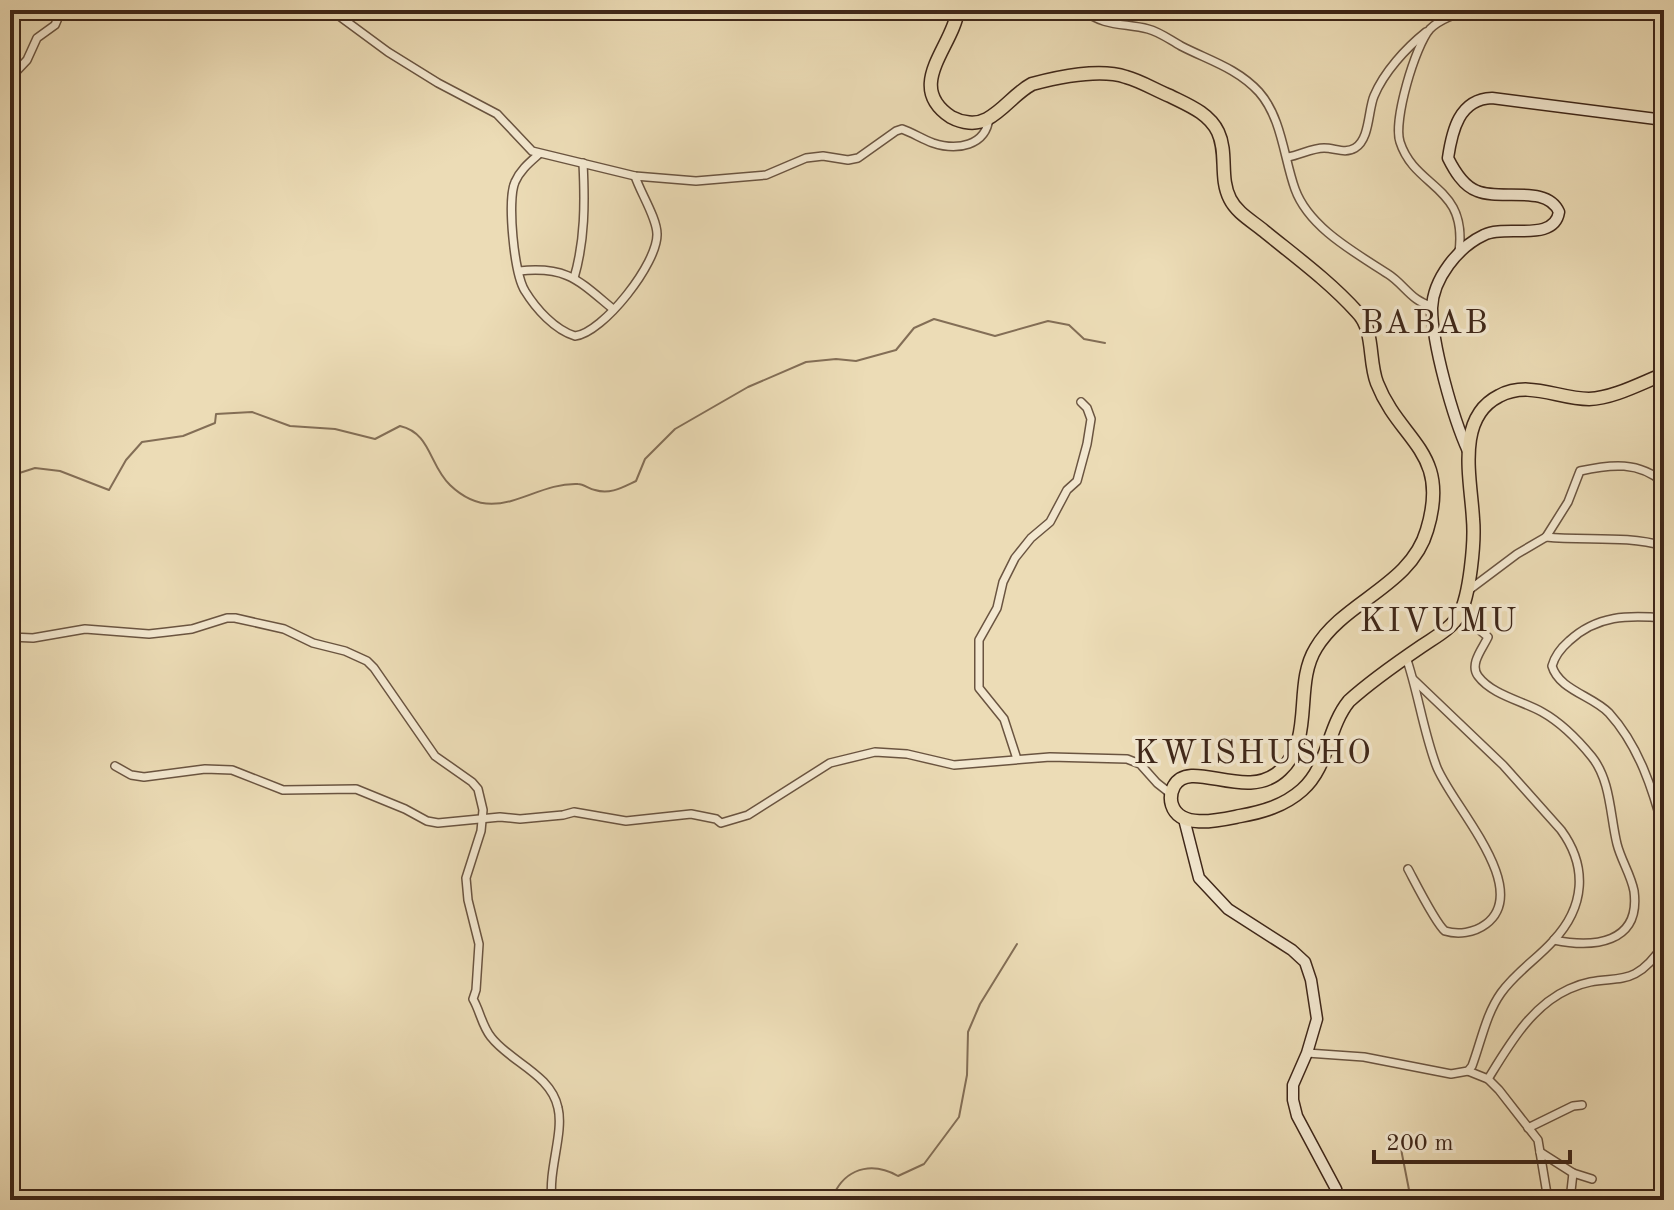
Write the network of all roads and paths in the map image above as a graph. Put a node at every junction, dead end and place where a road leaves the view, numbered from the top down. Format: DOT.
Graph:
graph roads {
  1 [pos="57,10"];
  2 [pos="331,10"];
  3 [pos="958,10"];
  4 [pos="1084,10"];
  5 [pos="1469,10"];
  6 [pos="1431,28"];
  7 [pos="10,78"];
  8 [pos="989,118"];
  9 [pos="1664,120"];
  10 [pos="539,154"];
  11 [pos="1288,157"];
  12 [pos="583,163"];
  13 [pos="635,176"];
  14 [pos="1458,257"];
  15 [pos="519,271"];
  16 [pos="574,278"];
  17 [pos="1432,306"];
  18 [pos="613,309"];
  19 [pos="1664,374"];
  20 [pos="1081,402"];
  21 [pos="1469,453"];
  22 [pos="1664,483"];
  23 [pos="1546,537"];
  24 [pos="1664,546"];
  25 [pos="1467,591"];
  26 [pos="1460,614"];
  27 [pos="1664,618"];
  28 [pos="10,637"];
  29 [pos="1406,657"];
  30 [pos="1414,680"];
  31 [pos="1017,759"];
  32 [pos="115,766"];
  33 [pos="1171,794"];
  34 [pos="482,819"];
  35 [pos="1184,819"];
  36 [pos="1664,832"];
  37 [pos="1408,869"];
  38 [pos="1554,940"];
  39 [pos="1664,944"];
  40 [pos="1307,1053"];
  41 [pos="1468,1071"];
  42 [pos="1488,1079"];
  43 [pos="1582,1105"];
  44 [pos="1528,1128"];
  45 [pos="1540,1152"];
  46 [pos="1573,1173"];
  47 [pos="1592,1179"];
  48 [pos="1664,1194"];
  49 [pos="552,1200"];
  50 [pos="1339,1200"];
  51 [pos="1548,1200"];
  52 [pos="1570,1200"];
  53 [pos="1653,1200"];
  1 -- 7 [label="street"];
  2 -- 10 [label="street"];
  3 -- 8 [label="highway"];
  4 -- 11 [label="street"];
  5 -- 6 [label="street"];
  6 -- 11 [label="street"];
  6 -- 14 [label="street"];
  8 -- 13 [label="street"];
  8 -- 33 [label="highway"];
  9 -- 14 [label="main road"];
  10 -- 12 [label="street"];
  10 -- 15 [label="street"];
  11 -- 17 [label="street"];
  12 -- 13 [label="street"];
  12 -- 16 [label="street"];
  13 -- 18 [label="street"];
  14 -- 17 [label="main road"];
  15 -- 16 [label="street"];
  15 -- 18 [label="street"];
  16 -- 18 [label="street"];
  17 -- 21 [label="main road"];
  19 -- 21 [label="highway"];
  20 -- 31 [label="street"];
  21 -- 25 [label="highway"];
  22 -- 23 [label="street"];
  23 -- 24 [label="street"];
  23 -- 25 [label="street"];
  25 -- 26 [label="highway"];
  26 -- 29 [label="highway"];
  26 -- 38 [label="street"];
  27 -- 36 [label="street"];
  28 -- 34 [label="street"];
  29 -- 30 [label="street"];
  29 -- 35 [label="highway"];
  30 -- 37 [label="street"];
  30 -- 38 [label="street"];
  31 -- 33 [label="street"];
  31 -- 34 [label="street"];
  32 -- 34 [label="street"];
  33 -- 35 [label="highway"];
  34 -- 49 [label="street"];
  35 -- 40 [label="main road"];
  38 -- 41 [label="street"];
  39 -- 42 [label="street"];
  40 -- 41 [label="street"];
  40 -- 50 [label="main road"];
  41 -- 42 [label="street"];
  42 -- 44 [label="street"];
  43 -- 44 [label="street"];
  44 -- 45 [label="street"];
  45 -- 46 [label="street"];
  45 -- 51 [label="street"];
  46 -- 47 [label="street"];
  46 -- 52 [label="street"];
  48 -- 53 [label="street"];
}
